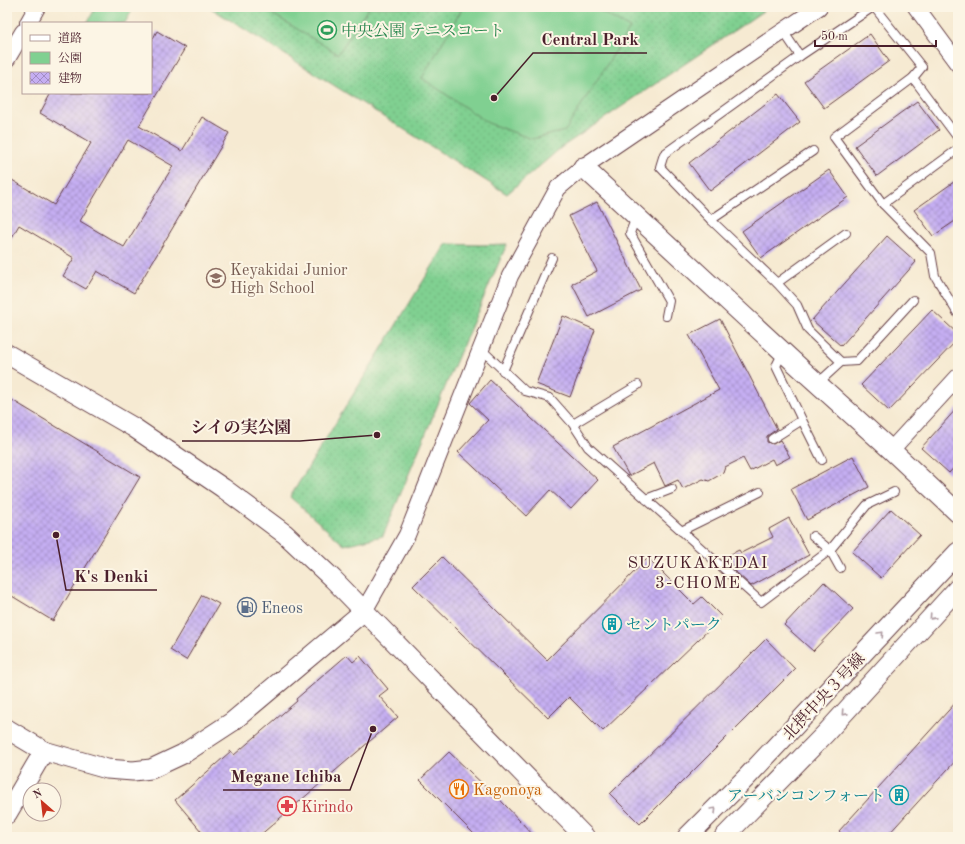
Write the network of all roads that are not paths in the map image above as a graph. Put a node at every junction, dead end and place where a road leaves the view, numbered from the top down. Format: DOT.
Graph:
graph roads {
  1 [pos="37,7"];
  2 [pos="819,7"];
  3 [pos="874,7"];
  4 [pos="916,7"];
  5 [pos="29,22"];
  6 [pos="783,31"];
  7 [pos="22,34"];
  8 [pos="800,56"];
  9 [pos="7,59"];
  10 [pos="958,64"];
  11 [pos="913,78"];
  12 [pos="958,138"];
  13 [pos="958,149"];
  14 [pos="813,151"];
  15 [pos="583,167"];
  16 [pos="883,204"];
  17 [pos="636,216"];
  18 [pos="711,220"];
  19 [pos="846,233"];
  20 [pos="552,258"];
  21 [pos="777,283"];
  22 [pos="913,300"];
  23 [pos="958,314"];
  24 [pos="666,316"];
  25 [pos="481,349"];
  26 [pos="783,352"];
  27 [pos="7,354"];
  28 [pos="841,362"];
  29 [pos="503,371"];
  30 [pos="958,377"];
  31 [pos="817,384"];
  32 [pos="638,385"];
  33 [pos="802,420"];
  34 [pos="573,424"];
  35 [pos="772,438"];
  36 [pos="891,450"];
  37 [pos="822,460"];
  38 [pos="672,489"];
  39 [pos="760,492"];
  40 [pos="894,492"];
  41 [pos="646,499"];
  42 [pos="958,513"];
  43 [pos="681,531"];
  44 [pos="813,536"];
  45 [pos="830,550"];
  46 [pos="958,552"];
  47 [pos="840,568"];
  48 [pos="958,588"];
  49 [pos="364,611"];
  50 [pos="7,729"];
  51 [pos="44,752"];
  52 [pos="7,814"];
  53 [pos="585,837"];
  54 [pos="687,837"];
  55 [pos="724,837"];
  1 -- 5 [label="street"];
  2 -- 6 [label="street"];
  3 -- 8 [label="lane"];
  3 -- 11 [label="lane"];
  4 -- 10 [label="street"];
  6 -- 8 [label="lane"];
  6 -- 15 [label="street"];
  7 -- 9 [label="street"];
  8 -- 18 [label="lane"];
  11 -- 12 [label="lane"];
  11 -- 16 [label="lane"];
  13 -- 16 [label="lane"];
  14 -- 18 [label="lane"];
  15 -- 17 [label="street"];
  15 -- 25 [label="street"];
  16 -- 23 [label="lane"];
  17 -- 24 [label="lane"];
  17 -- 26 [label="street"];
  18 -- 21 [label="lane"];
  19 -- 21 [label="lane"];
  20 -- 29 [label="lane"];
  21 -- 28 [label="lane"];
  22 -- 28 [label="lane"];
  25 -- 29 [label="lane"];
  25 -- 49 [label="street"];
  26 -- 31 [label="street"];
  26 -- 33 [label="lane"];
  27 -- 49 [label="street"];
  28 -- 31 [label="lane"];
  29 -- 34 [label="lane"];
  30 -- 36 [label="street"];
  31 -- 36 [label="street"];
  32 -- 34 [label="lane"];
  33 -- 35 [label="lane"];
  33 -- 37 [label="lane"];
  34 -- 41 [label="lane"];
  36 -- 42 [label="street"];
  38 -- 41 [label="lane"];
  39 -- 43 [label="lane"];
  40 -- 45 [label="lane"];
  41 -- 43 [label="lane"];
  43 -- 45 [label="lane"];
  44 -- 45 [label="lane"];
  45 -- 47 [label="lane"];
  54 -- 46 [label="street, 北摂中央３号線, one-way"];
  48 -- 55 [label="street, 北摂中央３号線, one-way"];
  49 -- 51 [label="street"];
  49 -- 53 [label="street"];
  50 -- 51 [label="street"];
  51 -- 52 [label="street"];
}
